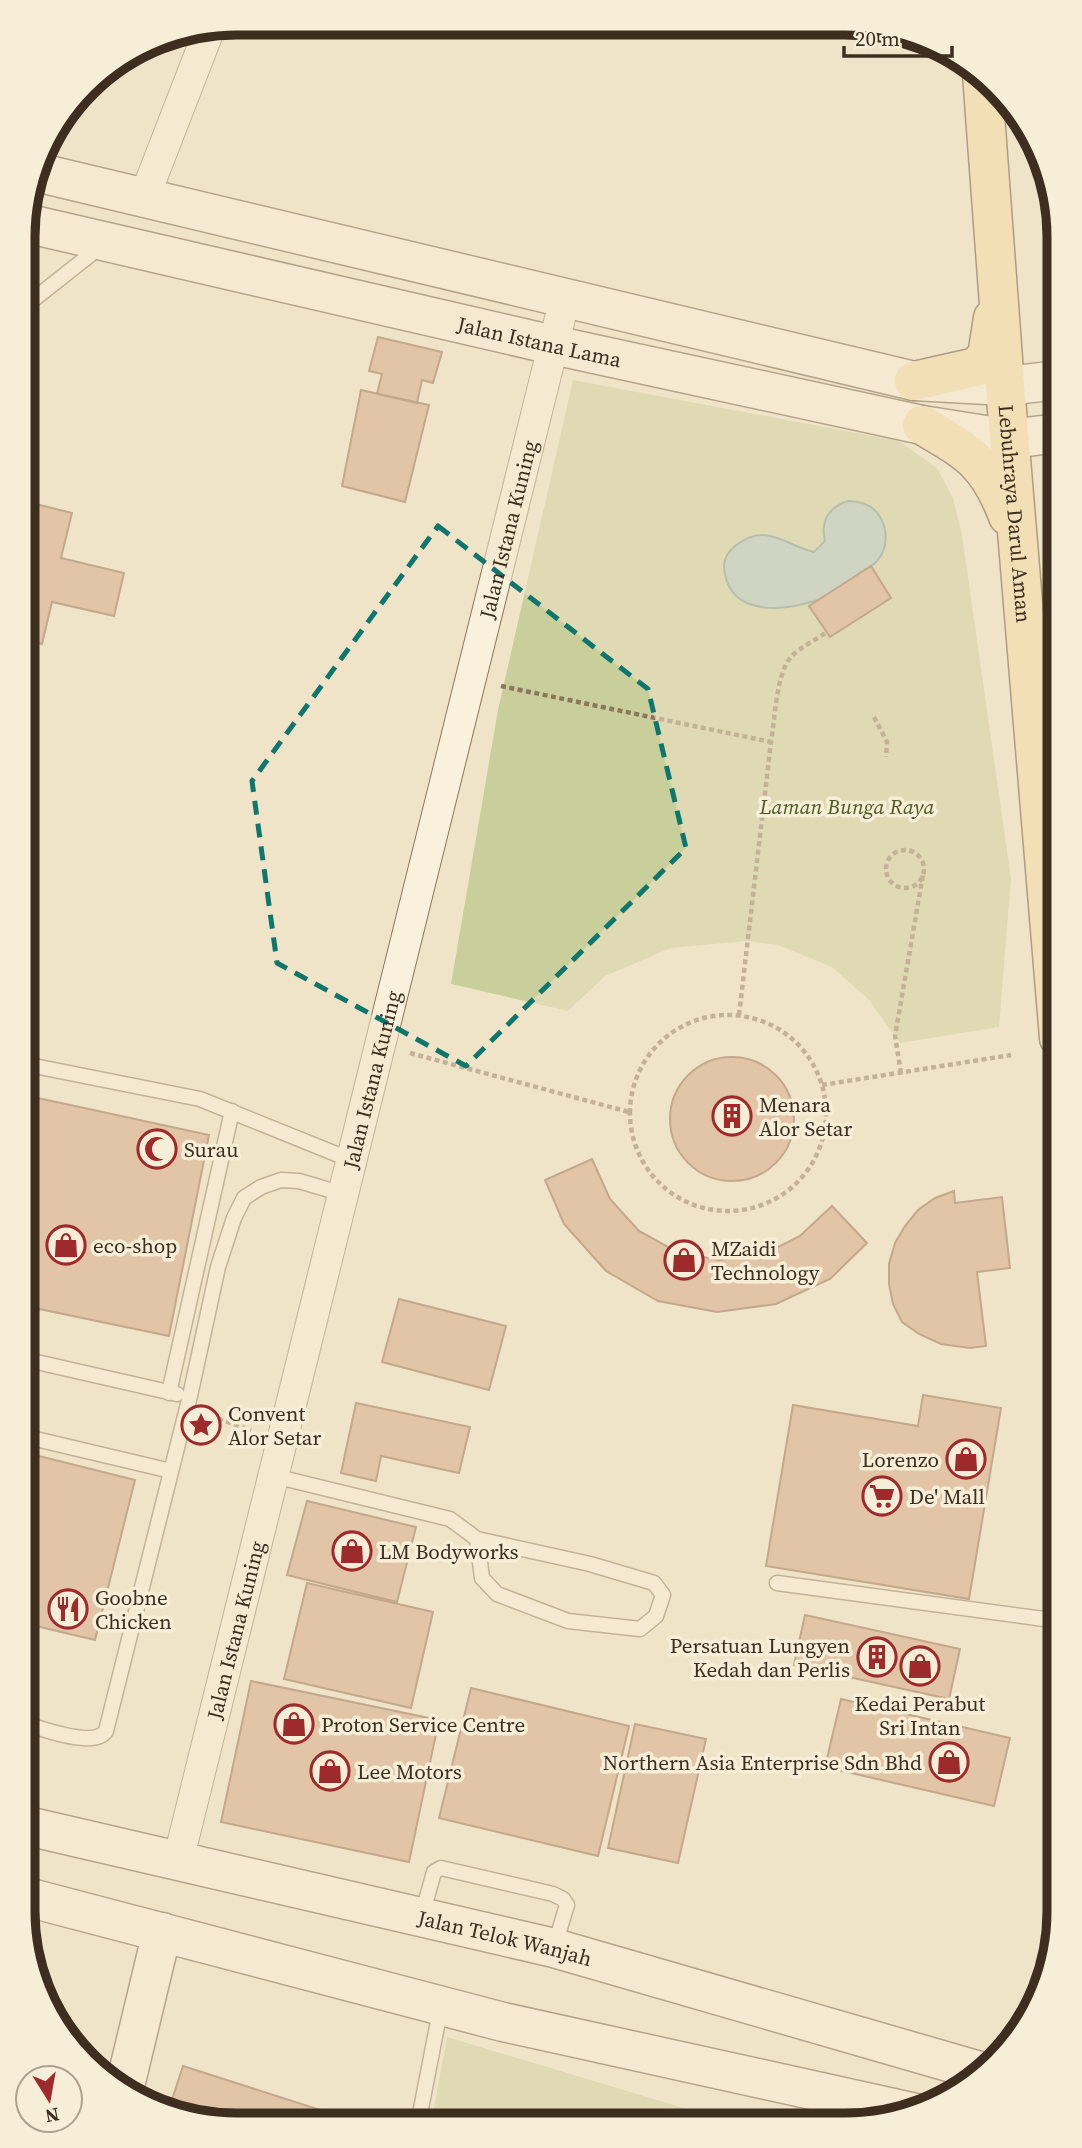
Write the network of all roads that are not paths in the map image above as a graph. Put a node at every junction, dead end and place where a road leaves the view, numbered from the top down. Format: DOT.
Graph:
graph roads {
  1 [pos="205,38"];
  2 [pos="983,90"];
  3 [pos="45,174"];
  4 [pos="144,198"];
  5 [pos="36,226"];
  6 [pos="995,233"];
  7 [pos="109,243"];
  8 [pos="35,298"];
  9 [pos="565,298"];
  10 [pos="553,345"];
  11 [pos="914,381"];
  12 [pos="1047,381"];
  13 [pos="1005,386"];
  14 [pos="922,425"];
  15 [pos="1047,434"];
  16 [pos="1010,439"];
  17 [pos="1018,541"];
  18 [pos="1047,893"];
  19 [pos="35,1066"];
  20 [pos="232,1111"];
  21 [pos="351,1160"];
  22 [pos="343,1194"];
  23 [pos="35,1362"];
  24 [pos="169,1393"];
  25 [pos="190,1396"];
  26 [pos="35,1439"];
  27 [pos="171,1471"];
  28 [pos="274,1476"];
  29 [pos="477,1539"];
  30 [pos="777,1583"];
  31 [pos="1047,1619"];
  32 [pos="35,1726"];
  33 [pos="35,1828"];
  34 [pos="178,1861"];
  35 [pos="35,1899"];
  36 [pos="421,1916"];
  37 [pos="162,1932"];
  38 [pos="554,1948"];
  39 [pos="441,2004"];
  40 [pos="972,2068"];
  41 [pos="119,2075"];
  42 [pos="890,2107"];
  43 [pos="420,2113"];
  1 -- 4 [label="street"];
  2 -- 6 [label="main road, Lebuhraya Darul Aman"];
  3 -- 4 [label="street"];
  4 -- 7 [label="street"];
  4 -- 9 [label="street"];
  5 -- 7 [label="street, Jalan Istana Lama"];
  6 -- 11 [label="main road"];
  6 -- 13 [label="main road, Lebuhraya Darul Aman"];
  7 -- 8 [label="lane"];
  7 -- 10 [label="street, Jalan Istana Lama"];
  9 -- 10 [label="street, Jalan Istana Kuning"];
  9 -- 11 [label="street"];
  10 -- 14 [label="street, Jalan Istana Lama"];
  10 -- 21 [label="street, Jalan Istana Kuning"];
  11 -- 13 [label="street"];
  12 -- 13 [label="street"];
  13 -- 16 [label="main road, Lebuhraya Darul Aman"];
  14 -- 16 [label="street, Jalan Istana Lama"];
  14 -- 17 [label="main road"];
  15 -- 16 [label="street, Jalan Istana Lama"];
  16 -- 17 [label="main road, Lebuhraya Darul Aman"];
  17 -- 18 [label="main road, Lebuhraya Darul Aman"];
  19 -- 20 [label="lane"];
  20 -- 21 [label="lane"];
  20 -- 24 [label="lane"];
  21 -- 22 [label="street, Jalan Istana Kuning"];
  22 -- 25 [label="lane"];
  22 -- 28 [label="street, Jalan Istana Kuning"];
  23 -- 24 [label="lane"];
  24 -- 25 [label="lane"];
  25 -- 27 [label="lane"];
  26 -- 27 [label="lane"];
  27 -- 32 [label="lane"];
  28 -- 29 [label="lane"];
  28 -- 34 [label="street, Jalan Istana Kuning"];
  29 -- 29 [label="lane"];
  30 -- 31 [label="lane"];
  33 -- 34 [label="street, Jalan Telok Wanjah"];
  34 -- 36 [label="street, Jalan Telok Wanjah"];
  35 -- 37 [label="street"];
  36 -- 38 [label="street, Jalan Telok Wanjah"];
  36 -- 38 [label="lane"];
  37 -- 39 [label="street"];
  37 -- 41 [label="street"];
  38 -- 40 [label="street, Jalan Telok Wanjah"];
  39 -- 42 [label="street"];
  39 -- 43 [label="lane"];
}
